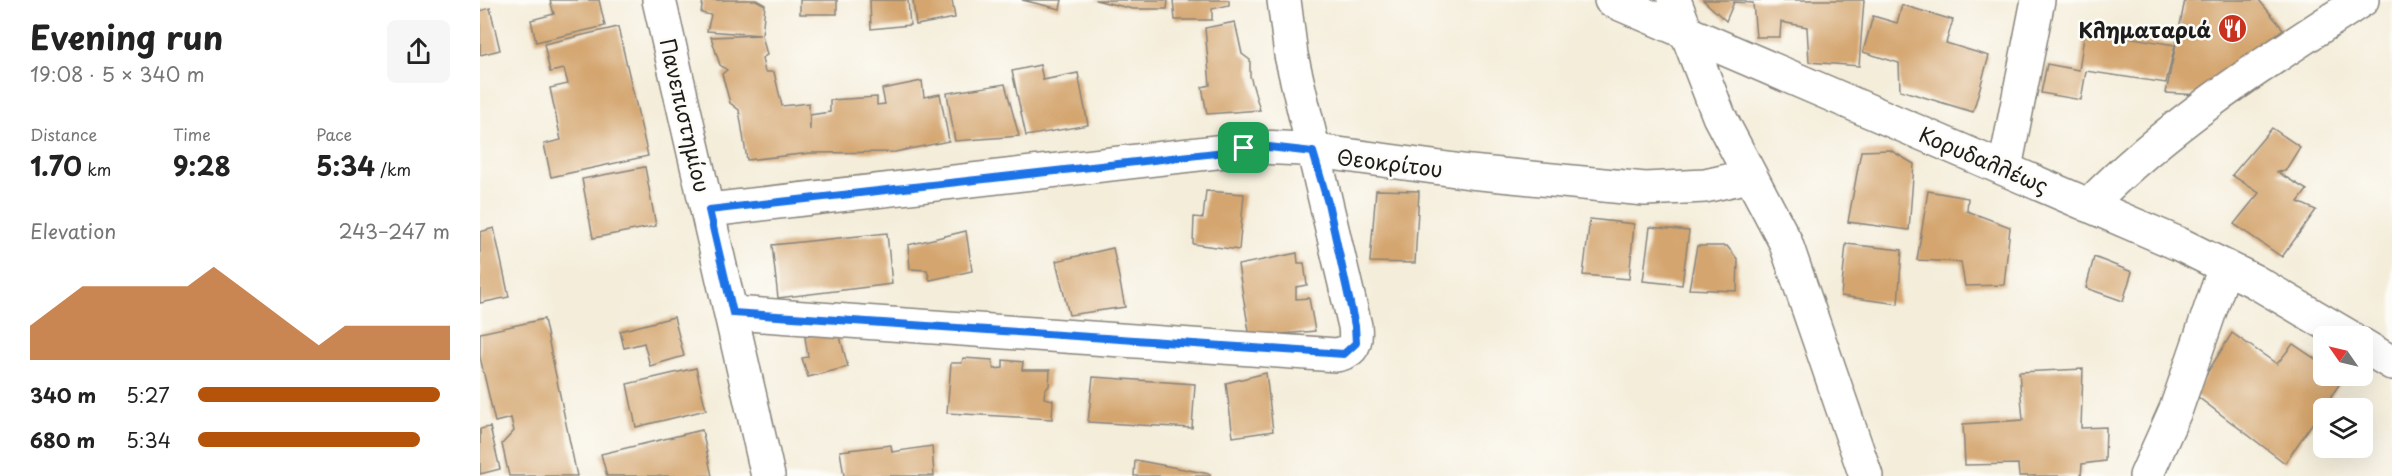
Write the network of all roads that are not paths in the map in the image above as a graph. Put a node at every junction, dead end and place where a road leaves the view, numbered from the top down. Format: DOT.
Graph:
graph roads {
  1 [pos="659,0"];
  2 [pos="1284,0"];
  3 [pos="1611,0"];
  4 [pos="1674,0"];
  5 [pos="2038,0"];
  6 [pos="2362,0"];
  7 [pos="1686,32"];
  8 [pos="1313,152"];
  9 [pos="2005,168"];
  10 [pos="1749,176"];
  11 [pos="2089,205"];
  12 [pos="709,210"];
  13 [pos="2225,267"];
  14 [pos="733,313"];
  15 [pos="2330,326"];
  16 [pos="2373,352"];
  17 [pos="2392,363"];
  18 [pos="768,476"];
  19 [pos="1866,476"];
  20 [pos="2146,476"];
  1 -- 12 [label="street, Πανεπιστημίου"];
  2 -- 8 [label="street"];
  3 -- 7 [label="street, Κορυδαλλέως"];
  4 -- 7 [label="street"];
  5 -- 9 [label="street"];
  6 -- 11 [label="street"];
  7 -- 9 [label="street, Κορυδαλλέως"];
  7 -- 10 [label="street"];
  8 -- 10 [label="street, Θεοκρίτου"];
  8 -- 12 [label="street, Θεοκρίτου"];
  8 -- 14 [label="street"];
  9 -- 11 [label="street, Κορυδαλλέως"];
  10 -- 19 [label="street"];
  11 -- 13 [label="street, Κορυδαλλέως"];
  12 -- 14 [label="street, Πανεπιστημίου"];
  13 -- 15 [label="street, Κορυδαλλέως"];
  13 -- 20 [label="street"];
  14 -- 18 [label="street, Πανεπιστημίου"];
  16 -- 17 [label="street"];
}
